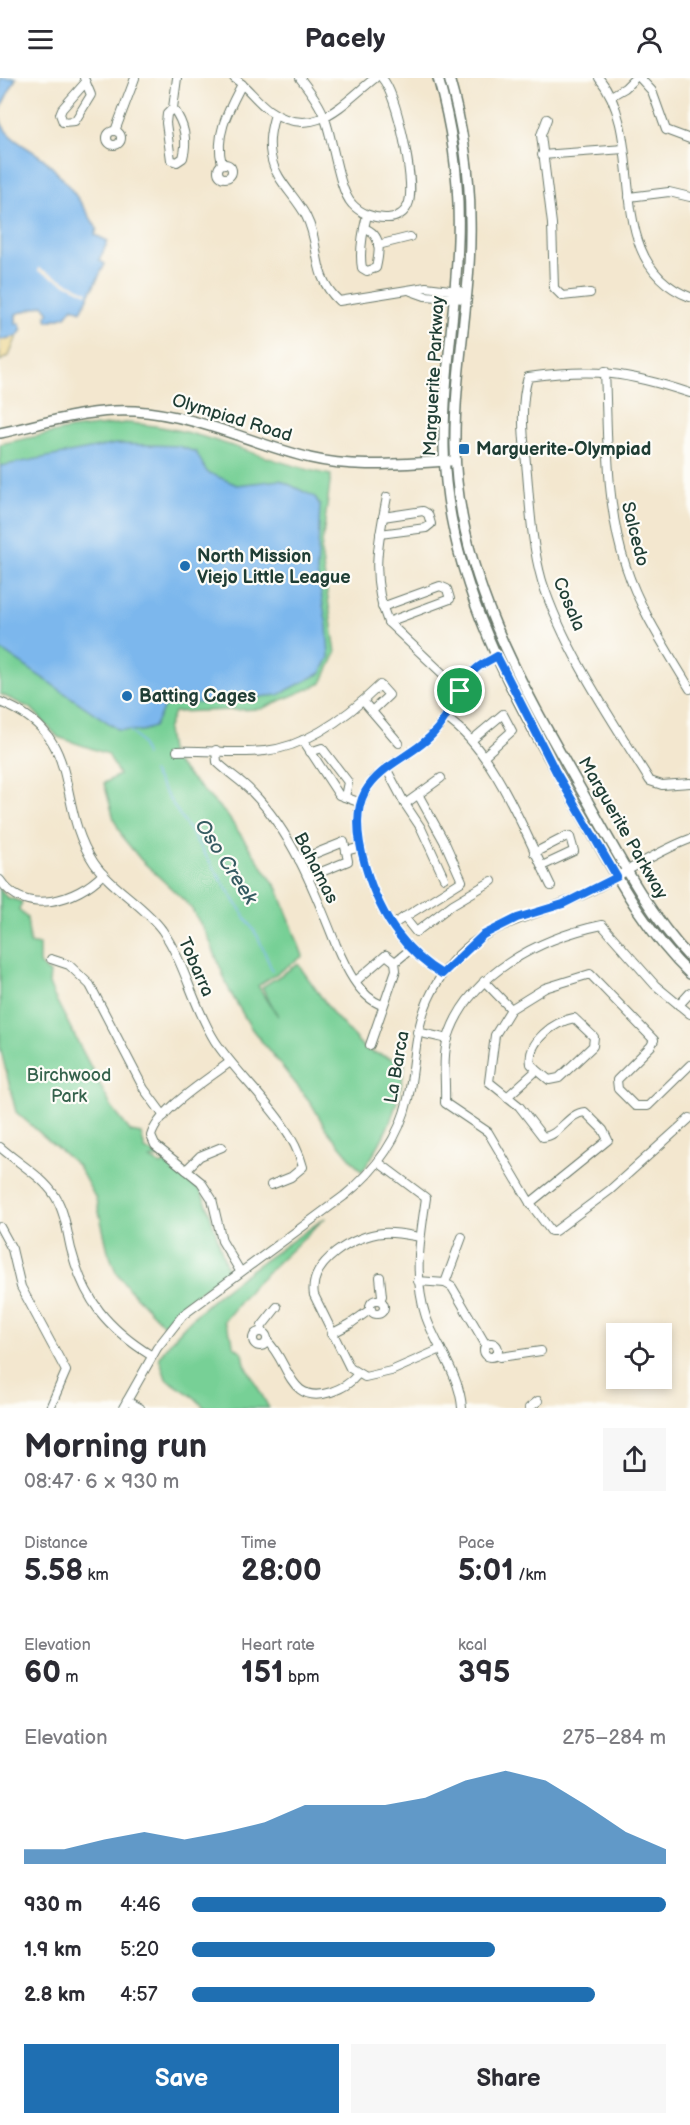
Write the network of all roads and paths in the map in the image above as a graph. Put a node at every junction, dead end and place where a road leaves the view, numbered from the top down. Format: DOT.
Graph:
graph roads {
  1 [pos="135,78"];
  2 [pos="177,78"];
  3 [pos="234,78"];
  4 [pos="300,78"];
  5 [pos="375,78"];
  6 [pos="382,78"];
  7 [pos="599,78"];
  8 [pos="635,78"];
  9 [pos="640,78"];
  10 [pos="443,79"];
  11 [pos="85,80"];
  12 [pos="243,84"];
  13 [pos="611,96"];
  14 [pos="173,108"];
  15 [pos="275,114"];
  16 [pos="325,117"];
  17 [pos="547,119"];
  18 [pos="115,131"];
  19 [pos="690,139"];
  20 [pos="624,149"];
  21 [pos="542,155"];
  22 [pos="222,164"];
  23 [pos="629,196"];
  24 [pos="690,197"];
  25 [pos="368,215"];
  26 [pos="364,228"];
  27 [pos="410,237"];
  28 [pos="378,245"];
  29 [pos="591,293"];
  30 [pos="454,294"];
  31 [pos="466,296"];
  32 [pos="690,297"];
  33 [pos="605,371"];
  34 [pos="690,393"];
  35 [pos="0,433"];
  36 [pos="456,460"];
  37 [pos="445,461"];
  38 [pos="387,497"];
  39 [pos="383,517"];
  40 [pos="380,534"];
  41 [pos="382,607"];
  42 [pos="388,622"];
  43 [pos="497,656"];
  44 [pos="690,689"];
  45 [pos="460,691"];
  46 [pos="363,701"];
  47 [pos="0,702"];
  48 [pos="372,711"];
  49 [pos="446,718"];
  50 [pos="303,740"];
  51 [pos="472,740"];
  52 [pos="399,743"];
  53 [pos="216,750"];
  54 [pos="177,751"];
  55 [pos="310,753"];
  56 [pos="485,755"];
  57 [pos="386,768"];
  58 [pos="441,778"];
  59 [pos="690,783"];
  60 [pos="419,796"];
  61 [pos="345,797"];
  62 [pos="361,803"];
  63 [pos="405,804"];
  64 [pos="442,838"];
  65 [pos="690,839"];
  66 [pos="429,845"];
  67 [pos="362,847"];
  68 [pos="346,851"];
  69 [pos="534,853"];
  70 [pos="299,860"];
  71 [pos="542,866"];
  72 [pos="628,871"];
  73 [pos="103,874"];
  74 [pos="617,877"];
  75 [pos="309,878"];
  76 [pos="444,878"];
  77 [pos="0,880"];
  78 [pos="492,881"];
  79 [pos="551,886"];
  80 [pos="444,892"];
  81 [pos="453,904"];
  82 [pos="405,917"];
  83 [pos="392,925"];
  84 [pos="411,949"];
  85 [pos="690,958"];
  86 [pos="51,959"];
  87 [pos="395,962"];
  88 [pos="442,974"];
  89 [pos="690,974"];
  90 [pos="356,981"];
  91 [pos="484,981"];
  92 [pos="690,993"];
  93 [pos="382,1005"];
  94 [pos="679,1005"];
  95 [pos="511,1009"];
  96 [pos="690,1014"];
  97 [pos="417,1032"];
  98 [pos="448,1039"];
  99 [pos="370,1045"];
  100 [pos="230,1062"];
  101 [pos="690,1065"];
  102 [pos="537,1070"];
  103 [pos="507,1096"];
  104 [pos="164,1116"];
  105 [pos="690,1118"];
  106 [pos="0,1147"];
  107 [pos="222,1147"];
  108 [pos="378,1162"];
  109 [pos="186,1170"];
  110 [pos="271,1185"];
  111 [pos="530,1203"];
  112 [pos="0,1227"];
  113 [pos="420,1237"];
  114 [pos="462,1237"];
  115 [pos="240,1271"];
  116 [pos="380,1277"];
  117 [pos="418,1281"];
  118 [pos="445,1283"];
  119 [pos="277,1307"];
  120 [pos="261,1332"];
  121 [pos="332,1334"];
  122 [pos="267,1341"];
  123 [pos="441,1349"];
  124 [pos="541,1351"];
  125 [pos="152,1356"];
  126 [pos="358,1374"];
  127 [pos="538,1401"];
  128 [pos="125,1405"];
  129 [pos="50,1408"];
  130 [pos="140,1408"];
  131 [pos="462,1408"];
  132 [pos="529,1408"];
  1 -- 18 [label="street"];
  2 -- 14 [label="street"];
  3 -- 12 [label="street"];
  4 -- 16 [label="street"];
  5 -- 16 [label="street"];
  6 -- 25 [label="street"];
  7 -- 13 [label="street"];
  8 -- 13 [label="street"];
  9 -- 19 [label="street"];
  10 -- 30 [label="main road, Marguerite Parkway"];
  10 -- 31 [label="main road, Marguerite Parkway"];
  11 -- 11 [label="street"];
  12 -- 15 [label="street"];
  12 -- 22 [label="street"];
  13 -- 20 [label="street"];
  14 -- 14 [label="street"];
  15 -- 16 [label="street"];
  15 -- 30 [label="street"];
  16 -- 25 [label="street"];
  17 -- 21 [label="street"];
  20 -- 21 [label="street"];
  20 -- 23 [label="street"];
  21 -- 29 [label="street"];
  23 -- 24 [label="street"];
  23 -- 32 [label="street"];
  25 -- 26 [label="street"];
  26 -- 28 [label="street"];
  26 -- 28 [label="street"];
  27 -- 28 [label="street"];
  30 -- 31 [label="street"];
  30 -- 37 [label="main road, Marguerite Parkway"];
  31 -- 36 [label="main road, Marguerite Parkway"];
  33 -- 34 [label="street"];
  33 -- 44 [label="street, Salcedo"];
  33 -- 59 [label="street, Cosala"];
  35 -- 37 [label="main road, Olympiad Road"];
  36 -- 37 [label="main road, Olympiad Road"];
  36 -- 72 [label="main road, Marguerite Parkway"];
  37 -- 43 [label="main road, Marguerite Parkway"];
  38 -- 39 [label="street"];
  39 -- 40 [label="street"];
  39 -- 40 [label="street"];
  40 -- 41 [label="street"];
  41 -- 42 [label="street"];
  41 -- 42 [label="street"];
  42 -- 45 [label="street"];
  43 -- 45 [label="street"];
  43 -- 74 [label="main road, Marguerite Parkway"];
  45 -- 49 [label="street"];
  46 -- 48 [label="street"];
  46 -- 48 [label="street"];
  46 -- 50 [label="street"];
  47 -- 73 [label="street, Tobarra"];
  48 -- 52 [label="street"];
  49 -- 51 [label="street"];
  49 -- 57 [label="street"];
  50 -- 53 [label="street"];
  50 -- 55 [label="street"];
  51 -- 56 [label="street"];
  51 -- 56 [label="street"];
  53 -- 54 [label="street"];
  53 -- 70 [label="street, Bahamas"];
  55 -- 61 [label="street"];
  55 -- 61 [label="street"];
  56 -- 69 [label="street"];
  57 -- 62 [label="street"];
  57 -- 63 [label="street"];
  58 -- 60 [label="street"];
  60 -- 63 [label="street"];
  60 -- 64 [label="street"];
  61 -- 62 [label="street"];
  62 -- 67 [label="street"];
  63 -- 66 [label="street"];
  64 -- 66 [label="street"];
  64 -- 80 [label="street"];
  65 -- 72 [label="street, La Barca"];
  66 -- 76 [label="street"];
  67 -- 68 [label="street"];
  67 -- 83 [label="street"];
  68 -- 70 [label="street"];
  68 -- 75 [label="street"];
  69 -- 71 [label="street"];
  69 -- 71 [label="street"];
  70 -- 75 [label="street, Bahamas"];
  71 -- 79 [label="street"];
  72 -- 74 [label="street, La Barca"];
  72 -- 85 [label="main road, Marguerite Parkway"];
  73 -- 77 [label="street"];
  73 -- 100 [label="street, Tobarra"];
  74 -- 88 [label="street, La Barca"];
  74 -- 89 [label="main road, Marguerite Parkway"];
  75 -- 90 [label="street, Bahamas"];
  78 -- 81 [label="street"];
  80 -- 81 [label="street"];
  80 -- 82 [label="street"];
  81 -- 82 [label="street"];
  82 -- 83 [label="street"];
  83 -- 84 [label="street"];
  84 -- 87 [label="street"];
  84 -- 88 [label="street"];
  86 -- 104 [label="street"];
  87 -- 90 [label="street"];
  87 -- 93 [label="street"];
  88 -- 97 [label="street, La Barca"];
  90 -- 93 [label="street, Bahamas"];
  91 -- 94 [label="street"];
  91 -- 95 [label="street"];
  91 -- 98 [label="street"];
  92 -- 94 [label="street"];
  93 -- 99 [label="street"];
  94 -- 96 [label="street"];
  95 -- 101 [label="street"];
  95 -- 103 [label="street"];
  97 -- 98 [label="street"];
  97 -- 108 [label="street, La Barca"];
  98 -- 111 [label="street"];
  100 -- 104 [label="street"];
  100 -- 110 [label="street, Tobarra"];
  102 -- 102 [label="street"];
  102 -- 103 [label="street"];
  103 -- 111 [label="street"];
  104 -- 109 [label="street"];
  105 -- 111 [label="street"];
  106 -- 125 [label="street"];
  107 -- 109 [label="street"];
  108 -- 113 [label="street"];
  108 -- 115 [label="street, La Barca"];
  109 -- 115 [label="street"];
  112 -- 129 [label="street"];
  113 -- 117 [label="street"];
  113 -- 121 [label="street"];
  114 -- 118 [label="street"];
  115 -- 125 [label="street, La Barca"];
  116 -- 121 [label="street"];
  117 -- 118 [label="street"];
  117 -- 123 [label="street"];
  118 -- 124 [label="street"];
  119 -- 120 [label="street"];
  120 -- 122 [label="street"];
  120 -- 122 [label="street"];
  121 -- 126 [label="street"];
  122 -- 126 [label="street"];
  123 -- 126 [label="street"];
  123 -- 131 [label="street"];
  125 -- 128 [label="street, La Barca"];
  127 -- 132 [label="street"];
  128 -- 130 [label="street"];
}
